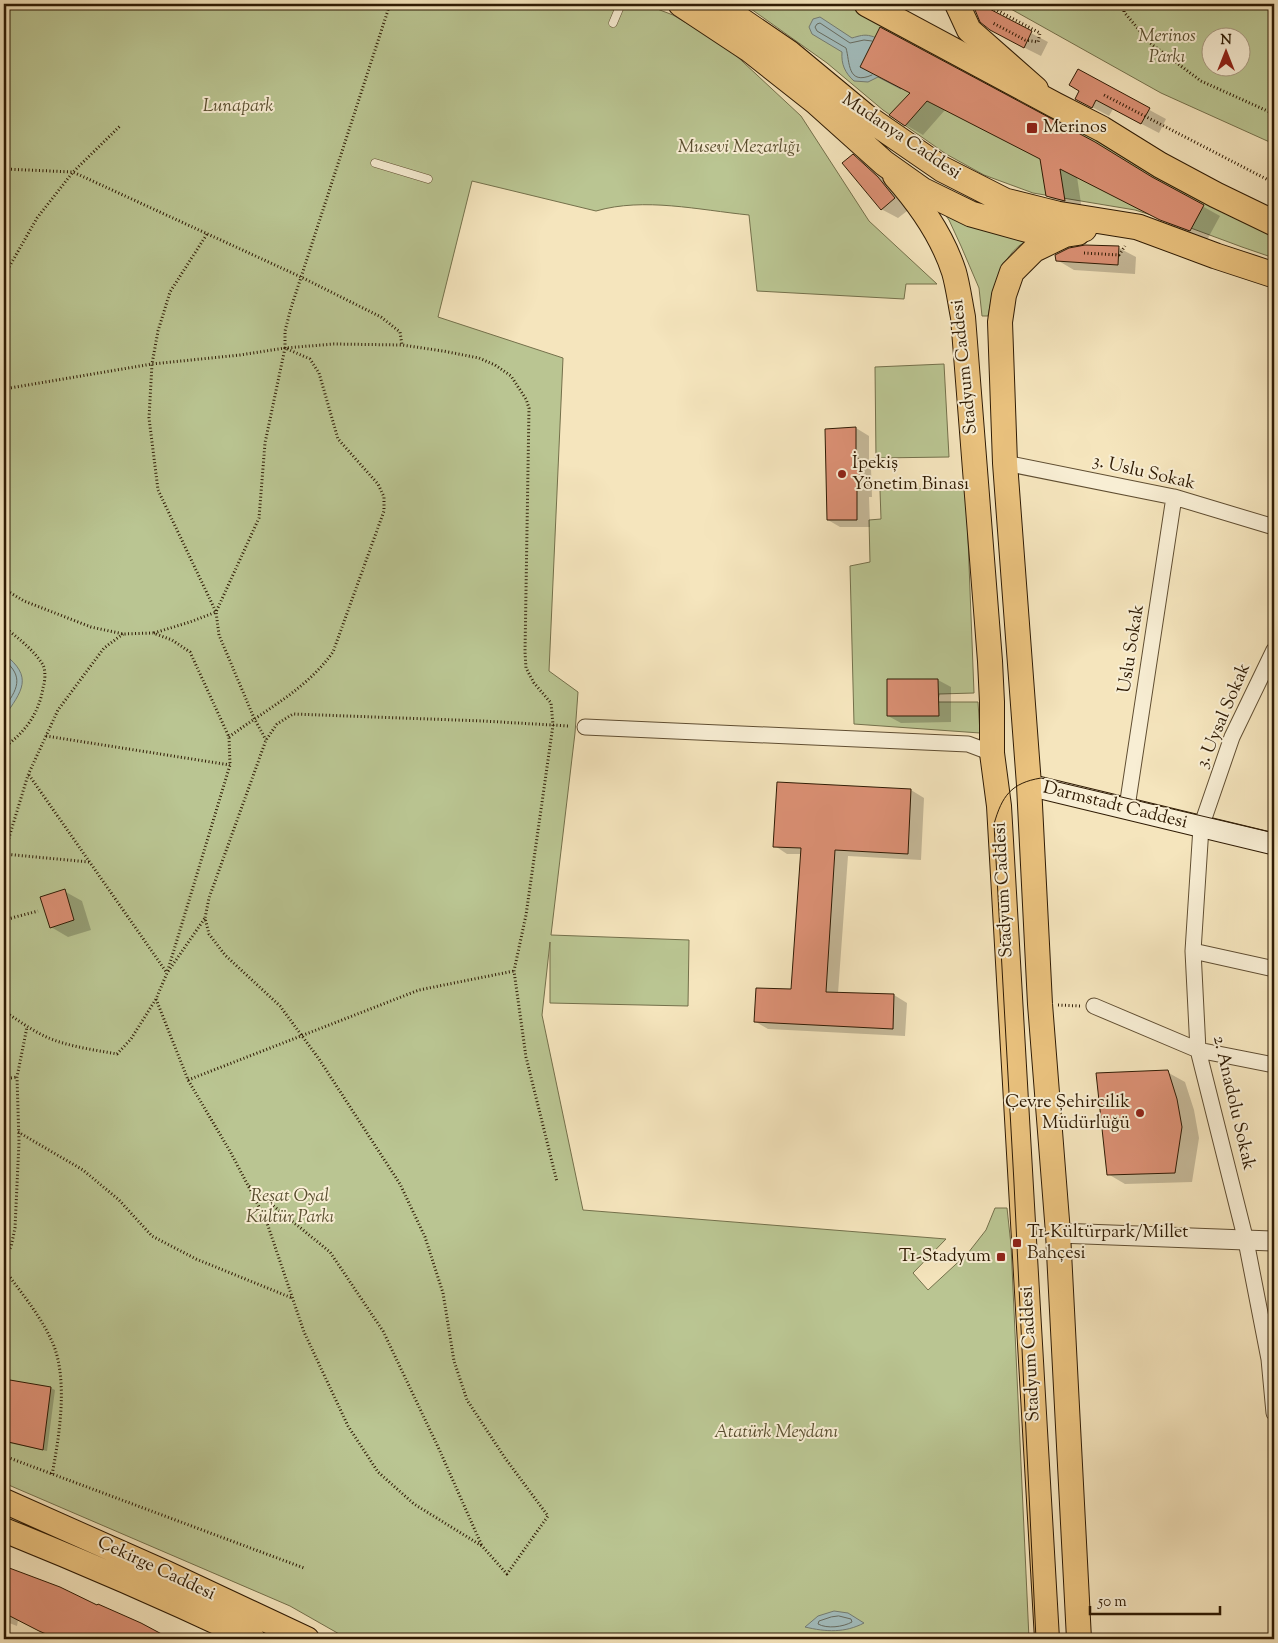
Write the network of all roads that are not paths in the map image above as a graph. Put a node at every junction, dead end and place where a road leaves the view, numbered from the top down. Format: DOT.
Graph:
graph roads {
  1 [pos="620,4"];
  2 [pos="681,4"];
  3 [pos="717,4"];
  4 [pos="867,4"];
  5 [pos="899,4"];
  6 [pos="957,4"];
  7 [pos="613,23"];
  8 [pos="1054,105"];
  9 [pos="375,162"];
  10 [pos="884,163"];
  11 [pos="428,179"];
  12 [pos="1274,223"];
  13 [pos="1138,227"];
  14 [pos="1274,275"];
  15 [pos="1005,463"];
  16 [pos="1174,497"];
  17 [pos="1274,527"];
  18 [pos="1272,658"];
  19 [pos="585,726"];
  20 [pos="992,752"];
  21 [pos="1029,785"];
  22 [pos="1127,807"];
  23 [pos="1201,827"];
  24 [pos="1274,844"];
  25 [pos="1193,951"];
  26 [pos="1274,969"];
  27 [pos="1094,1006"];
  28 [pos="1198,1050"];
  29 [pos="1274,1065"];
  30 [pos="1058,1233"];
  31 [pos="1246,1241"];
  32 [pos="1274,1241"];
  33 [pos="1274,1413"];
  34 [pos="4,1501"];
  35 [pos="4,1530"];
  36 [pos="253,1639"];
  37 [pos="307,1639"];
  38 [pos="1047,1639"];
  39 [pos="1079,1639"];
  1 -- 7 [label="lane"];
  2 -- 10 [label="highway"];
  3 -- 13 [label="highway, Mudanya Caddesi"];
  4 -- 8 [label="highway"];
  5 -- 8 [label="highway"];
  6 -- 8 [label="main road"];
  8 -- 12 [label="highway"];
  9 -- 11 [label="lane"];
  10 -- 13 [label="highway"];
  10 -- 20 [label="main road, Stadyum Caddesi"];
  13 -- 14 [label="highway"];
  13 -- 15 [label="main road"];
  15 -- 16 [label="street, 3. Uslu Sokak"];
  15 -- 21 [label="main road"];
  16 -- 17 [label="street, 3. Uslu Sokak"];
  16 -- 22 [label="street, Uslu Sokak"];
  18 -- 23 [label="street, 3. Uysal Sokak"];
  19 -- 20 [label="street"];
  20 -- 38 [label="main road, Stadyum Caddesi"];
  21 -- 22 [label="main road, Darmstadt Caddesi"];
  21 -- 30 [label="main road"];
  22 -- 23 [label="main road, Darmstadt Caddesi"];
  23 -- 24 [label="main road, Darmstadt Caddesi"];
  23 -- 25 [label="street, 2. Anadolu Sokak"];
  25 -- 26 [label="street"];
  25 -- 28 [label="street, 2. Anadolu Sokak"];
  27 -- 28 [label="street"];
  28 -- 29 [label="street"];
  28 -- 31 [label="street, 2. Anadolu Sokak"];
  30 -- 31 [label="street"];
  30 -- 39 [label="main road"];
  31 -- 32 [label="street"];
  31 -- 33 [label="street, 2. Anadolu Sokak"];
  34 -- 37 [label="main road, Çekirge Caddesi"];
  35 -- 36 [label="main road, Çekirge Caddesi"];
}
